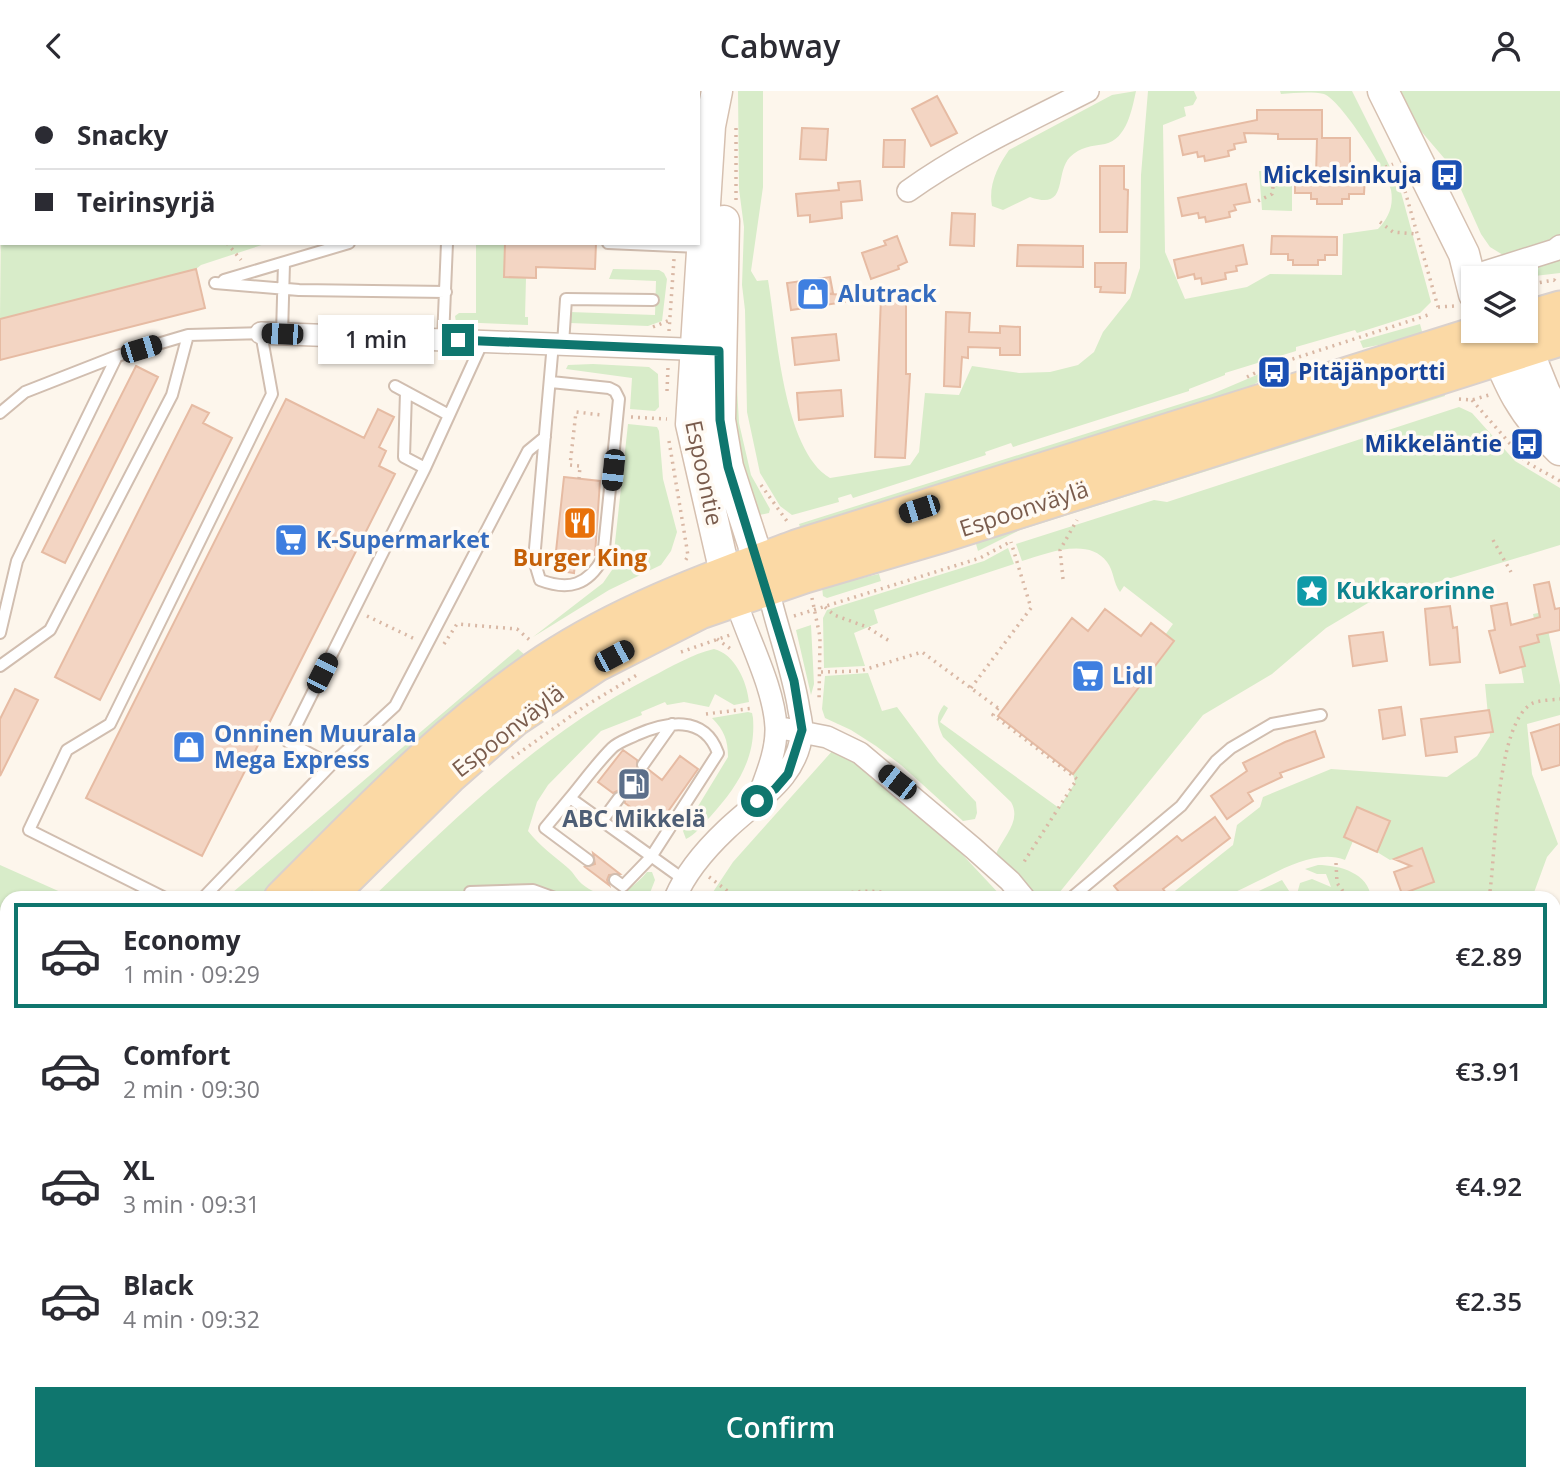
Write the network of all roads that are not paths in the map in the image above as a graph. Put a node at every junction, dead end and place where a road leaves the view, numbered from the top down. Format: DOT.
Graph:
graph roads {
  1 [pos="717,91"];
  2 [pos="723,91"];
  3 [pos="1088,91"];
  4 [pos="1384,91"];
  5 [pos="908,191"];
  6 [pos="342,245"];
  7 [pos="447,245"];
  8 [pos="660,245"];
  9 [pos="1560,246"];
  10 [pos="713,247"];
  11 [pos="284,263"];
  12 [pos="1474,266"];
  13 [pos="1504,266"];
  14 [pos="283,287"];
  15 [pos="446,292"];
  16 [pos="653,300"];
  17 [pos="1560,307"];
  18 [pos="272,333"];
  19 [pos="188,335"];
  20 [pos="443,339"];
  21 [pos="1560,339"];
  22 [pos="483,341"];
  23 [pos="558,344"];
  24 [pos="1508,344"];
  25 [pos="707,350"];
  26 [pos="117,356"];
  27 [pos="551,382"];
  28 [pos="0,413"];
  29 [pos="447,414"];
  30 [pos="1560,419"];
  31 [pos="545,437"];
  32 [pos="1560,450"];
  33 [pos="425,467"];
  34 [pos="763,575"];
  35 [pos="735,601"];
  36 [pos="0,633"];
  37 [pos="0,666"];
  38 [pos="1321,715"];
  39 [pos="672,724"];
  40 [pos="776,727"];
  41 [pos="802,730"];
  42 [pos="331,765"];
  43 [pos="643,765"];
  44 [pos="570,798"];
  45 [pos="620,798"];
  46 [pos="757,801"];
  47 [pos="602,821"];
  48 [pos="651,857"];
  49 [pos="588,860"];
  50 [pos="615,880"];
  51 [pos="679,888"];
  52 [pos="151,891"];
  53 [pos="210,891"];
  54 [pos="288,891"];
  55 [pos="334,891"];
  56 [pos="502,891"];
  57 [pos="536,891"];
  58 [pos="1018,891"];
  59 [pos="1079,891"];
  1 -- 10 [label="main road, Espoontie"];
  2 -- 10 [label="main road, Espoontie"];
  3 -- 5 [label="street"];
  4 -- 12 [label="main road"];
  6 -- 11 [label="lane"];
  7 -- 15 [label="lane"];
  8 -- 10 [label="lane"];
  9 -- 13 [label="street"];
  10 -- 25 [label="main road, Espoontie"];
  11 -- 14 [label="lane"];
  11 -- 14 [label="lane"];
  14 -- 15 [label="lane"];
  14 -- 18 [label="lane"];
  15 -- 20 [label="lane"];
  16 -- 23 [label="lane"];
  17 -- 24 [label="main road, Espoonväylä"];
  18 -- 19 [label="lane"];
  18 -- 20 [label="street"];
  18 -- 52 [label="lane"];
  19 -- 26 [label="lane"];
  19 -- 37 [label="lane"];
  20 -- 22 [label="street"];
  21 -- 24 [label="main road, Espoonväylä"];
  22 -- 23 [label="street"];
  22 -- 29 [label="lane"];
  23 -- 25 [label="street"];
  23 -- 27 [label="lane"];
  24 -- 30 [label="main road"];
  24 -- 32 [label="main road"];
  24 -- 34 [label="main road, Espoonväylä"];
  25 -- 34 [label="main road, Espoontie"];
  25 -- 35 [label="main road, Espoontie"];
  26 -- 28 [label="lane"];
  26 -- 36 [label="lane"];
  27 -- 31 [label="lane"];
  27 -- 31 [label="lane"];
  29 -- 33 [label="lane"];
  29 -- 33 [label="lane"];
  31 -- 42 [label="lane"];
  33 -- 42 [label="lane"];
  34 -- 35 [label="main road, Espoonväylä"];
  34 -- 41 [label="street"];
  35 -- 40 [label="street"];
  35 -- 54 [label="main road, Espoonväylä"];
  35 -- 55 [label="main road, Espoonväylä"];
  38 -- 59 [label="lane"];
  39 -- 43 [label="lane"];
  39 -- 44 [label="lane"];
  39 -- 48 [label="lane"];
  40 -- 41 [label="street"];
  40 -- 46 [label="street"];
  41 -- 46 [label="street"];
  41 -- 58 [label="street"];
  42 -- 53 [label="lane"];
  44 -- 47 [label="lane"];
  44 -- 49 [label="lane"];
  45 -- 47 [label="lane"];
  46 -- 51 [label="street"];
  47 -- 48 [label="lane"];
  48 -- 50 [label="lane"];
  48 -- 51 [label="lane"];
  56 -- 57 [label="lane"];
}
